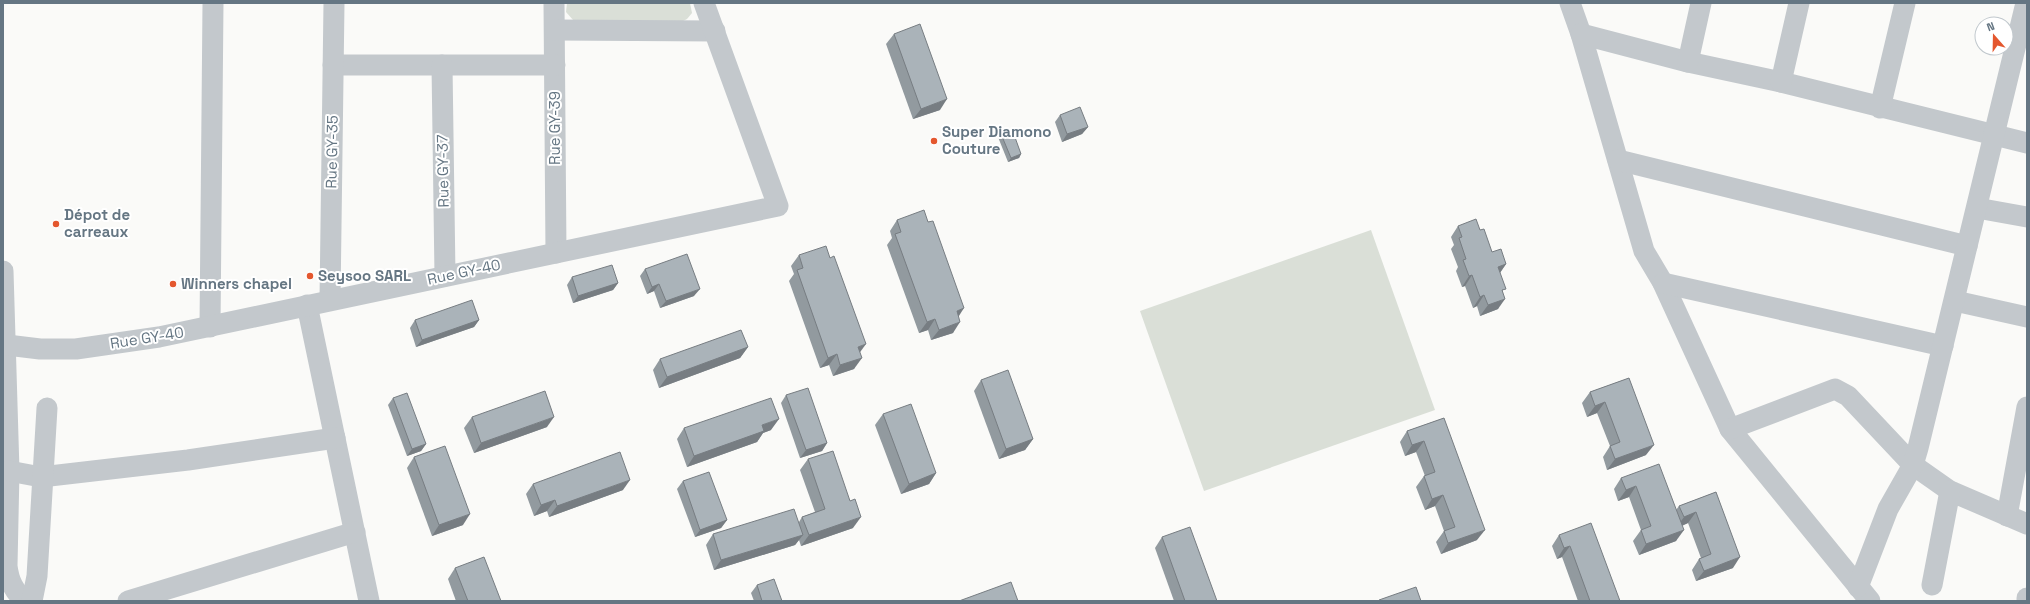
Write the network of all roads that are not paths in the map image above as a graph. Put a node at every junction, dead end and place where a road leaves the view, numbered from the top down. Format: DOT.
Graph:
graph roads {
  1 [pos="213,3"];
  2 [pos="334,3"];
  3 [pos="554,3"];
  4 [pos="704,3"];
  5 [pos="1570,3"];
  6 [pos="1701,3"];
  7 [pos="1799,3"];
  8 [pos="1905,3"];
  9 [pos="2026,3"];
  10 [pos="554,30"];
  11 [pos="714,31"];
  12 [pos="1582,34"];
  13 [pos="1688,62"];
  14 [pos="333,65"];
  15 [pos="442,65"];
  16 [pos="555,65"];
  17 [pos="1781,82"];
  18 [pos="1880,108"];
  19 [pos="1994,135"];
  20 [pos="2027,143"];
  21 [pos="1618,160"];
  22 [pos="1977,208"];
  23 [pos="2027,217"];
  24 [pos="1967,246"];
  25 [pos="556,253"];
  26 [pos="3,271"];
  27 [pos="444,276"];
  28 [pos="1663,283"];
  29 [pos="330,300"];
  30 [pos="1955,301"];
  31 [pos="307,305"];
  32 [pos="2027,317"];
  33 [pos="210,327"];
  34 [pos="6,344"];
  35 [pos="1943,346"];
  36 [pos="47,408"];
  37 [pos="2026,416"];
  38 [pos="1730,429"];
  39 [pos="335,438"];
  40 [pos="1913,465"];
  41 [pos="9,471"];
  42 [pos="41,476"];
  43 [pos="1950,491"];
  44 [pos="2007,516"];
  45 [pos="2027,524"];
  46 [pos="355,532"];
  47 [pos="1932,585"];
  48 [pos="1864,594"];
  49 [pos="2027,598"];
  50 [pos="24,601"];
  51 [pos="32,601"];
  52 [pos="128,601"];
  53 [pos="369,601"];
  54 [pos="2027,601"];
  1 -- 33 [label="street"];
  2 -- 14 [label="street, Rue GY-35"];
  3 -- 10 [label="street, Rue GY-39"];
  4 -- 11 [label="street"];
  5 -- 12 [label="street"];
  6 -- 13 [label="street"];
  7 -- 17 [label="street"];
  8 -- 18 [label="street"];
  9 -- 19 [label="street"];
  10 -- 11 [label="street"];
  10 -- 16 [label="street, Rue GY-39"];
  11 -- 25 [label="street, Rue GY-40"];
  12 -- 13 [label="street"];
  12 -- 21 [label="street"];
  13 -- 17 [label="street"];
  14 -- 15 [label="street"];
  14 -- 29 [label="street, Rue GY-35"];
  15 -- 16 [label="street"];
  15 -- 27 [label="street, Rue GY-37"];
  16 -- 25 [label="street, Rue GY-39"];
  17 -- 18 [label="street"];
  18 -- 19 [label="street"];
  19 -- 20 [label="street"];
  19 -- 22 [label="street"];
  21 -- 24 [label="street"];
  21 -- 28 [label="street"];
  22 -- 23 [label="street"];
  22 -- 24 [label="street"];
  24 -- 30 [label="street"];
  25 -- 27 [label="street, Rue GY-40"];
  26 -- 34 [label="street"];
  27 -- 29 [label="street, Rue GY-40"];
  28 -- 35 [label="street"];
  28 -- 38 [label="street"];
  29 -- 31 [label="street, Rue GY-40"];
  30 -- 32 [label="street"];
  30 -- 35 [label="street"];
  31 -- 33 [label="street, Rue GY-40"];
  31 -- 39 [label="street"];
  33 -- 34 [label="street, Rue GY-40"];
  34 -- 41 [label="street"];
  35 -- 40 [label="street"];
  36 -- 42 [label="street"];
  37 -- 44 [label="street"];
  38 -- 40 [label="street"];
  38 -- 48 [label="street"];
  39 -- 42 [label="street"];
  39 -- 46 [label="street"];
  40 -- 43 [label="street"];
  40 -- 48 [label="street"];
  41 -- 42 [label="street"];
  41 -- 50 [label="street"];
  42 -- 51 [label="street"];
  43 -- 44 [label="street"];
  43 -- 47 [label="street"];
  44 -- 45 [label="street"];
  46 -- 52 [label="street"];
  46 -- 53 [label="street"];
  49 -- 54 [label="street"];
}
